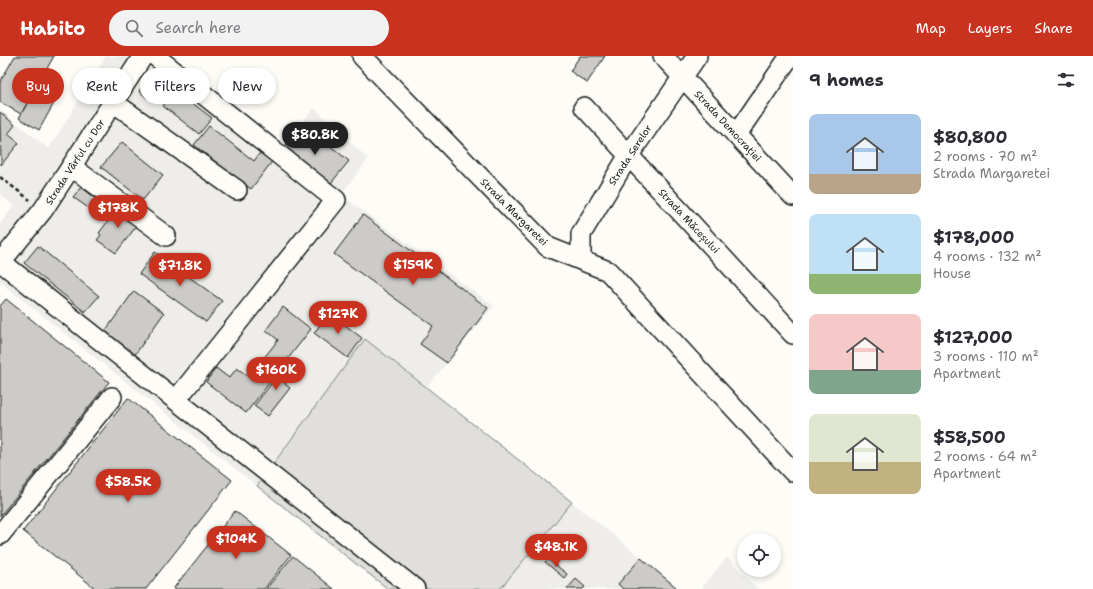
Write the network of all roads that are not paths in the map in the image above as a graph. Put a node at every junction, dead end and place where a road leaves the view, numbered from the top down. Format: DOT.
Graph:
graph roads {
  1 [pos="143,56"];
  2 [pos="155,56"];
  3 [pos="362,56"];
  4 [pos="663,56"];
  5 [pos="697,56"];
  6 [pos="790,56"];
  7 [pos="132,73"];
  8 [pos="683,76"];
  9 [pos="113,104"];
  10 [pos="117,104"];
  11 [pos="584,107"];
  12 [pos="736,135"];
  13 [pos="629,155"];
  14 [pos="72,167"];
  15 [pos="238,190"];
  16 [pos="793,196"];
  17 [pos="166,236"];
  18 [pos="581,260"];
  19 [pos="1,263"];
  20 [pos="793,334"];
  21 [pos="112,397"];
  22 [pos="176,400"];
  23 [pos="793,472"];
  24 [pos="0,535"];
  25 [pos="415,589"];
  1 -- 7 [label="street, Strada Vârful cu Dor"];
  2 -- 22 [label="street"];
  3 -- 18 [label="street, Strada Margaretei"];
  4 -- 8 [label="street, Strada Democrației"];
  5 -- 8 [label="street, Strada Serelor"];
  6 -- 12 [label="street"];
  8 -- 12 [label="street, Strada Democrației"];
  8 -- 13 [label="street, Strada Serelor"];
  9 -- 14 [label="street, Strada Vârful cu Dor"];
  10 -- 15 [label="street"];
  11 -- 13 [label="street, Strada Măceșului"];
  12 -- 16 [label="street, Strada Democrației"];
  13 -- 18 [label="street, Strada Serelor"];
  13 -- 20 [label="street, Strada Măceșului"];
  14 -- 17 [label="street"];
  14 -- 19 [label="street, Strada Vârful cu Dor"];
  18 -- 23 [label="street, Strada Margaretei"];
  19 -- 22 [label="street"];
  21 -- 24 [label="street"];
  22 -- 25 [label="street"];
}
